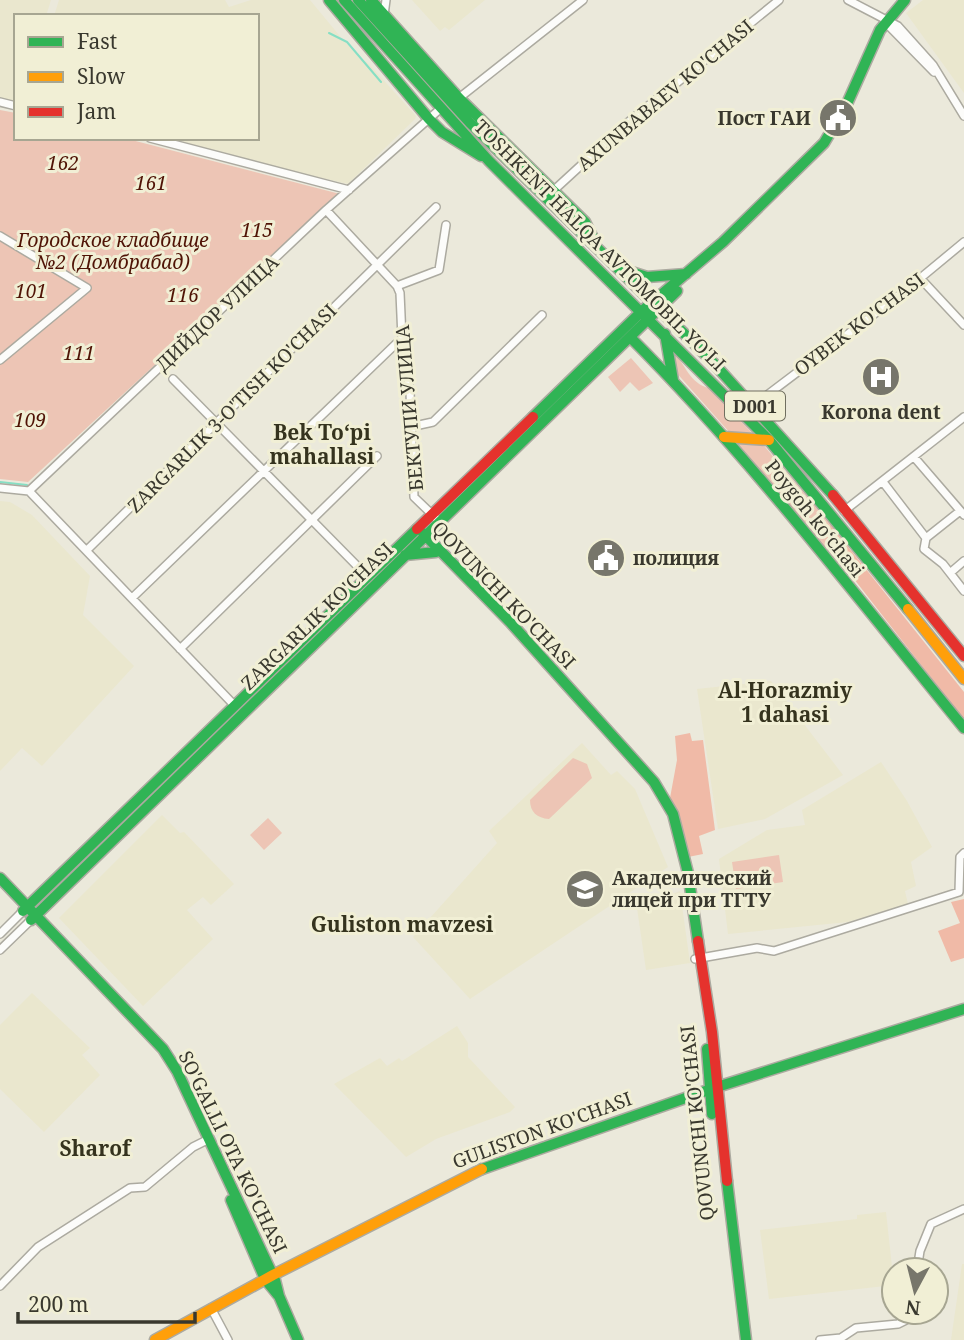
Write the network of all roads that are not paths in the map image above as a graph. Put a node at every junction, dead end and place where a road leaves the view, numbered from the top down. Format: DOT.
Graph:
graph roads {
  1 [pos="328,0"];
  2 [pos="344,0"];
  3 [pos="358,0"];
  4 [pos="371,0"];
  5 [pos="386,0"];
  6 [pos="583,0"];
  7 [pos="779,0"];
  8 [pos="848,0"];
  9 [pos="905,0"];
  10 [pos="384,15"];
  11 [pos="885,21"];
  12 [pos="397,30"];
  13 [pos="396,44"];
  14 [pos="454,99"];
  15 [pos="440,109"];
  16 [pos="964,116"];
  17 [pos="429,119"];
  18 [pos="157,140"];
  19 [pos="489,161"];
  20 [pos="349,190"];
  21 [pos="553,191"];
  22 [pos="436,207"];
  23 [pos="326,210"];
  24 [pos="568,221"];
  25 [pos="446,225"];
  26 [pos="559,231"];
  27 [pos="0,236"];
  28 [pos="723,242"];
  29 [pos="964,242"];
  30 [pos="601,253"];
  31 [pos="376,266"];
  32 [pos="616,267"];
  33 [pos="686,274"];
  34 [pos="920,278"];
  35 [pos="397,286"];
  36 [pos="657,305"];
  37 [pos="542,315"];
  38 [pos="646,315"];
  39 [pos="964,325"];
  40 [pos="665,334"];
  41 [pos="630,337"];
  42 [pos="402,338"];
  43 [pos="0,360"];
  44 [pos="173,379"];
  45 [pos="673,380"];
  46 [pos="754,405"];
  47 [pos="964,417"];
  48 [pos="216,424"];
  49 [pos="410,427"];
  50 [pos="724,437"];
  51 [pos="769,440"];
  52 [pos="377,456"];
  53 [pos="914,457"];
  54 [pos="262,471"];
  55 [pos="883,482"];
  56 [pos="0,488"];
  57 [pos="29,491"];
  58 [pos="846,509"];
  59 [pos="962,513"];
  60 [pos="834,517"];
  61 [pos="436,518"];
  62 [pos="312,521"];
  63 [pos="422,534"];
  64 [pos="926,538"];
  65 [pos="87,550"];
  66 [pos="436,552"];
  67 [pos="405,555"];
  68 [pos="964,561"];
  69 [pos="950,573"];
  70 [pos="371,581"];
  71 [pos="964,591"];
  72 [pos="132,598"];
  73 [pos="180,649"];
  74 [pos="964,656"];
  75 [pos="964,679"];
  76 [pos="239,710"];
  77 [pos="964,728"];
  78 [pos="199,748"];
  79 [pos="964,853"];
  80 [pos="0,878"];
  81 [pos="0,887"];
  82 [pos="25,909"];
  83 [pos="34,918"];
  84 [pos="0,934"];
  85 [pos="0,950"];
  86 [pos="698,959"];
  87 [pos="964,1009"];
  88 [pos="964,1016"];
  89 [pos="714,1091"];
  90 [pos="207,1140"];
  91 [pos="964,1209"];
  92 [pos="919,1256"];
  93 [pos="270,1279"];
  94 [pos="0,1286"];
  95 [pos="213,1311"];
  96 [pos="880,1326"];
  97 [pos="155,1340"];
  98 [pos="165,1340"];
  99 [pos="228,1340"];
  100 [pos="298,1340"];
  101 [pos="741,1340"];
  102 [pos="746,1340"];
  103 [pos="820,1340"];
  1 -- 17 [label="main road"];
  2 -- 15 [label="main road, TOSHKENT HALQA AVTOMOBIL YO'LI / D001"];
  3 -- 13 [label="main road, TOSHKENT HALQA AVTOMOBIL YO'LI / D001"];
  4 -- 10 [label="main road"];
  5 -- 10 [label="street"];
  6 -- 14 [label="street"];
  7 -- 21 [label="street, AXUNBABAEV KO'CHASI"];
  8 -- 11 [label="street"];
  9 -- 11 [label="main road"];
  10 -- 12 [label="main road"];
  11 -- 16 [label="street"];
  11 -- 28 [label="main road"];
  12 -- 13 [label="main road"];
  12 -- 14 [label="main road"];
  13 -- 14 [label="main road, TOSHKENT HALQA AVTOMOBIL YO'LI / D001"];
  14 -- 15 [label="main road"];
  14 -- 21 [label="main road"];
  14 -- 24 [label="main road, TOSHKENT HALQA AVTOMOBIL YO'LI / D001"];
  15 -- 17 [label="street, ДИЙДОР УЛИЦА"];
  15 -- 19 [label="main road, TOSHKENT HALQA AVTOMOBIL YO'LI / D001"];
  17 -- 19 [label="main road"];
  17 -- 20 [label="street, ДИЙДОР УЛИЦА"];
  18 -- 20 [label="street"];
  19 -- 26 [label="main road, TOSHKENT HALQA AVTOMOBIL YO'LI / D001"];
  20 -- 23 [label="street, ДИЙДОР УЛИЦА"];
  21 -- 30 [label="main road"];
  22 -- 31 [label="street, ZARGARLIK 3-O'TISH KO'CHASI"];
  23 -- 31 [label="street"];
  23 -- 57 [label="street, ДИЙДОР УЛИЦА"];
  24 -- 26 [label="main road"];
  24 -- 30 [label="main road, TOSHKENT HALQA AVTOMOBIL YO'LI / D001"];
  25 -- 35 [label="street"];
  26 -- 38 [label="main road, TOSHKENT HALQA AVTOMOBIL YO'LI / D001"];
  27 -- 43 [label="street"];
  28 -- 33 [label="main road"];
  28 -- 36 [label="main road"];
  29 -- 34 [label="street, OYBEK KO'CHASI"];
  30 -- 32 [label="main road, TOSHKENT HALQA AVTOMOBIL YO'LI / D001"];
  31 -- 35 [label="street"];
  31 -- 48 [label="street, ZARGARLIK 3-O'TISH KO'CHASI"];
  32 -- 33 [label="main road"];
  32 -- 36 [label="main road, TOSHKENT HALQA AVTOMOBIL YO'LI / D001"];
  33 -- 36 [label="main road"];
  34 -- 39 [label="street"];
  34 -- 46 [label="street, OYBEK KO'CHASI"];
  35 -- 42 [label="street, БЕКТУПИ УЛИЦА"];
  36 -- 38 [label="main road, ZARGARLIK KO'CHASI"];
  36 -- 46 [label="main road, TOSHKENT HALQA AVTOMOBIL YO'LI / D001"];
  37 -- 49 [label="street"];
  38 -- 40 [label="main road, TOSHKENT HALQA AVTOMOBIL YO'LI / D001"];
  38 -- 41 [label="main road, ZARGARLIK KO'CHASI"];
  38 -- 61 [label="main road, ZARGARLIK KO'CHASI"];
  40 -- 45 [label="main road"];
  40 -- 51 [label="main road, TOSHKENT HALQA AVTOMOBIL YO'LI / D001"];
  41 -- 45 [label="main road, Poygoh koʻchasi"];
  41 -- 61 [label="main road, ZARGARLIK KO'CHASI"];
  42 -- 49 [label="street, БЕКТУПИ УЛИЦА"];
  42 -- 54 [label="street"];
  44 -- 48 [label="street"];
  45 -- 50 [label="main road, Poygoh koʻchasi"];
  46 -- 58 [label="main road, TOSHKENT HALQA AVTOMOBIL YO'LI / D001"];
  47 -- 53 [label="street"];
  48 -- 54 [label="street"];
  48 -- 65 [label="street, ZARGARLIK 3-O'TISH KO'CHASI"];
  49 -- 61 [label="street, БЕКТУПИ УЛИЦА"];
  50 -- 51 [label="main road"];
  50 -- 77 [label="main road, Poygoh koʻchasi"];
  51 -- 60 [label="main road, TOSHKENT HALQA AVTOMOBIL YO'LI / D001"];
  52 -- 62 [label="street"];
  53 -- 55 [label="street"];
  53 -- 59 [label="street"];
  54 -- 62 [label="street"];
  54 -- 72 [label="street"];
  55 -- 58 [label="street"];
  55 -- 64 [label="street"];
  56 -- 57 [label="street"];
  57 -- 65 [label="street"];
  58 -- 60 [label="street"];
  58 -- 74 [label="main road, TOSHKENT HALQA AVTOMOBIL YO'LI / D001"];
  59 -- 64 [label="street"];
  60 -- 75 [label="main road, TOSHKENT HALQA AVTOMOBIL YO'LI / D001"];
  61 -- 63 [label="main road, ZARGARLIK KO'CHASI"];
  62 -- 70 [label="street"];
  62 -- 73 [label="street"];
  63 -- 66 [label="main road, QOVUNCHI KO'CHASI"];
  63 -- 67 [label="main road, ZARGARLIK KO'CHASI"];
  63 -- 70 [label="main road, ZARGARLIK KO'CHASI"];
  63 -- 86 [label="main road, QOVUNCHI KO'CHASI"];
  64 -- 69 [label="street"];
  65 -- 72 [label="street"];
  66 -- 67 [label="main road"];
  66 -- 86 [label="main road, QOVUNCHI KO'CHASI"];
  67 -- 70 [label="main road, ZARGARLIK KO'CHASI"];
  68 -- 69 [label="street"];
  69 -- 71 [label="street"];
  70 -- 76 [label="main road, ZARGARLIK KO'CHASI"];
  72 -- 73 [label="street"];
  73 -- 76 [label="street"];
  76 -- 78 [label="main road, ZARGARLIK KO'CHASI"];
  78 -- 82 [label="main road, ZARGARLIK KO'CHASI"];
  78 -- 83 [label="main road, ZARGARLIK KO'CHASI"];
  79 -- 86 [label="street"];
  80 -- 82 [label="main road, SO'GALLI OTA KO'CHASI"];
  81 -- 82 [label="main road, SO'GALLI OTA KO'CHASI"];
  82 -- 83 [label="main road, SO'GALLI OTA KO'CHASI"];
  82 -- 84 [label="street, ZARGARLIK KO'CHASI"];
  83 -- 85 [label="street, ZARGARLIK KO'CHASI"];
  83 -- 90 [label="main road, SO'GALLI OTA KO'CHASI"];
  86 -- 89 [label="main road, QOVUNCHI KO'CHASI"];
  87 -- 89 [label="main road, GULISTON KO'CHASI"];
  88 -- 89 [label="main road, GULISTON KO'CHASI"];
  89 -- 93 [label="main road, GULISTON KO'CHASI"];
  89 -- 101 [label="main road, QOVUNCHI KO'CHASI"];
  89 -- 102 [label="main road, QOVUNCHI KO'CHASI"];
  90 -- 93 [label="main road, SO'GALLI OTA KO'CHASI"];
  90 -- 94 [label="street"];
  91 -- 92 [label="street"];
  93 -- 95 [label="main road, GULISTON KO'CHASI"];
  93 -- 100 [label="main road, SO'GALLI OTA KO'CHASI"];
  95 -- 97 [label="main road, GULISTON KO'CHASI"];
  95 -- 98 [label="main road, GULISTON KO'CHASI"];
  95 -- 99 [label="street"];
  96 -- 103 [label="street"];
}
